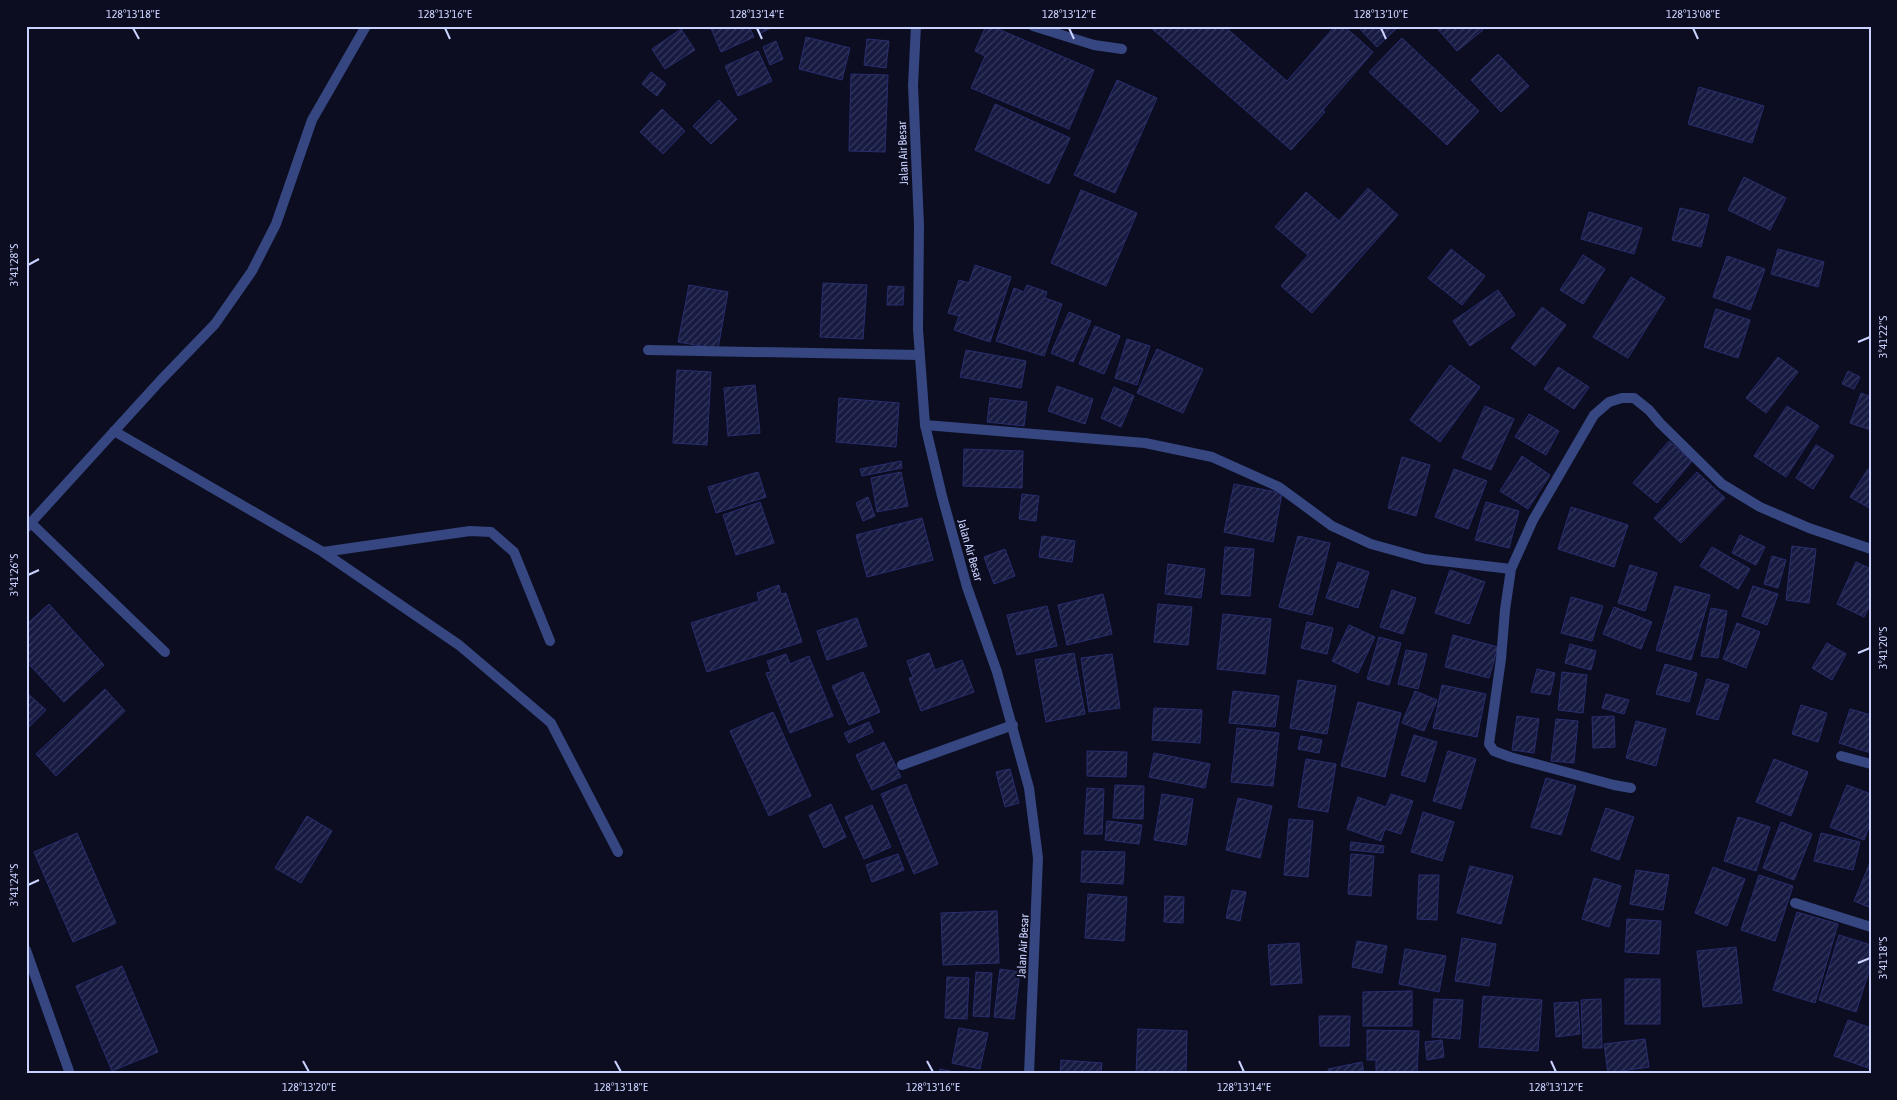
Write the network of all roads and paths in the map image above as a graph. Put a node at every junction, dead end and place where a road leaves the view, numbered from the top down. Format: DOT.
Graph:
graph roads {
  1 [pos="366,26"];
  2 [pos="916,26"];
  3 [pos="1033,26"];
  4 [pos="1122,49"];
  5 [pos="648,350"];
  6 [pos="919,355"];
  7 [pos="925,425"];
  8 [pos="114,431"];
  9 [pos="29,525"];
  10 [pos="1871,549"];
  11 [pos="323,552"];
  12 [pos="1511,569"];
  13 [pos="550,640"];
  14 [pos="165,652"];
  15 [pos="1013,725"];
  16 [pos="1841,756"];
  17 [pos="1871,764"];
  18 [pos="902,765"];
  19 [pos="1631,788"];
  20 [pos="618,852"];
  21 [pos="1795,903"];
  22 [pos="1871,927"];
  23 [pos="26,950"];
  24 [pos="70,1074"];
  25 [pos="1029,1074"];
  1 -- 8 [label="street"];
  2 -- 6 [label="street, Jalan Air Besar"];
  3 -- 4 [label="street"];
  5 -- 6 [label="street"];
  6 -- 7 [label="street, Jalan Air Besar"];
  7 -- 12 [label="street"];
  7 -- 15 [label="street, Jalan Air Besar"];
  8 -- 9 [label="street"];
  8 -- 11 [label="street"];
  9 -- 14 [label="street"];
  10 -- 12 [label="street"];
  11 -- 13 [label="street"];
  11 -- 20 [label="street"];
  12 -- 19 [label="street"];
  15 -- 18 [label="street"];
  15 -- 25 [label="street, Jalan Air Besar"];
  16 -- 17 [label="street"];
  21 -- 22 [label="street"];
  23 -- 24 [label="street"];
}
